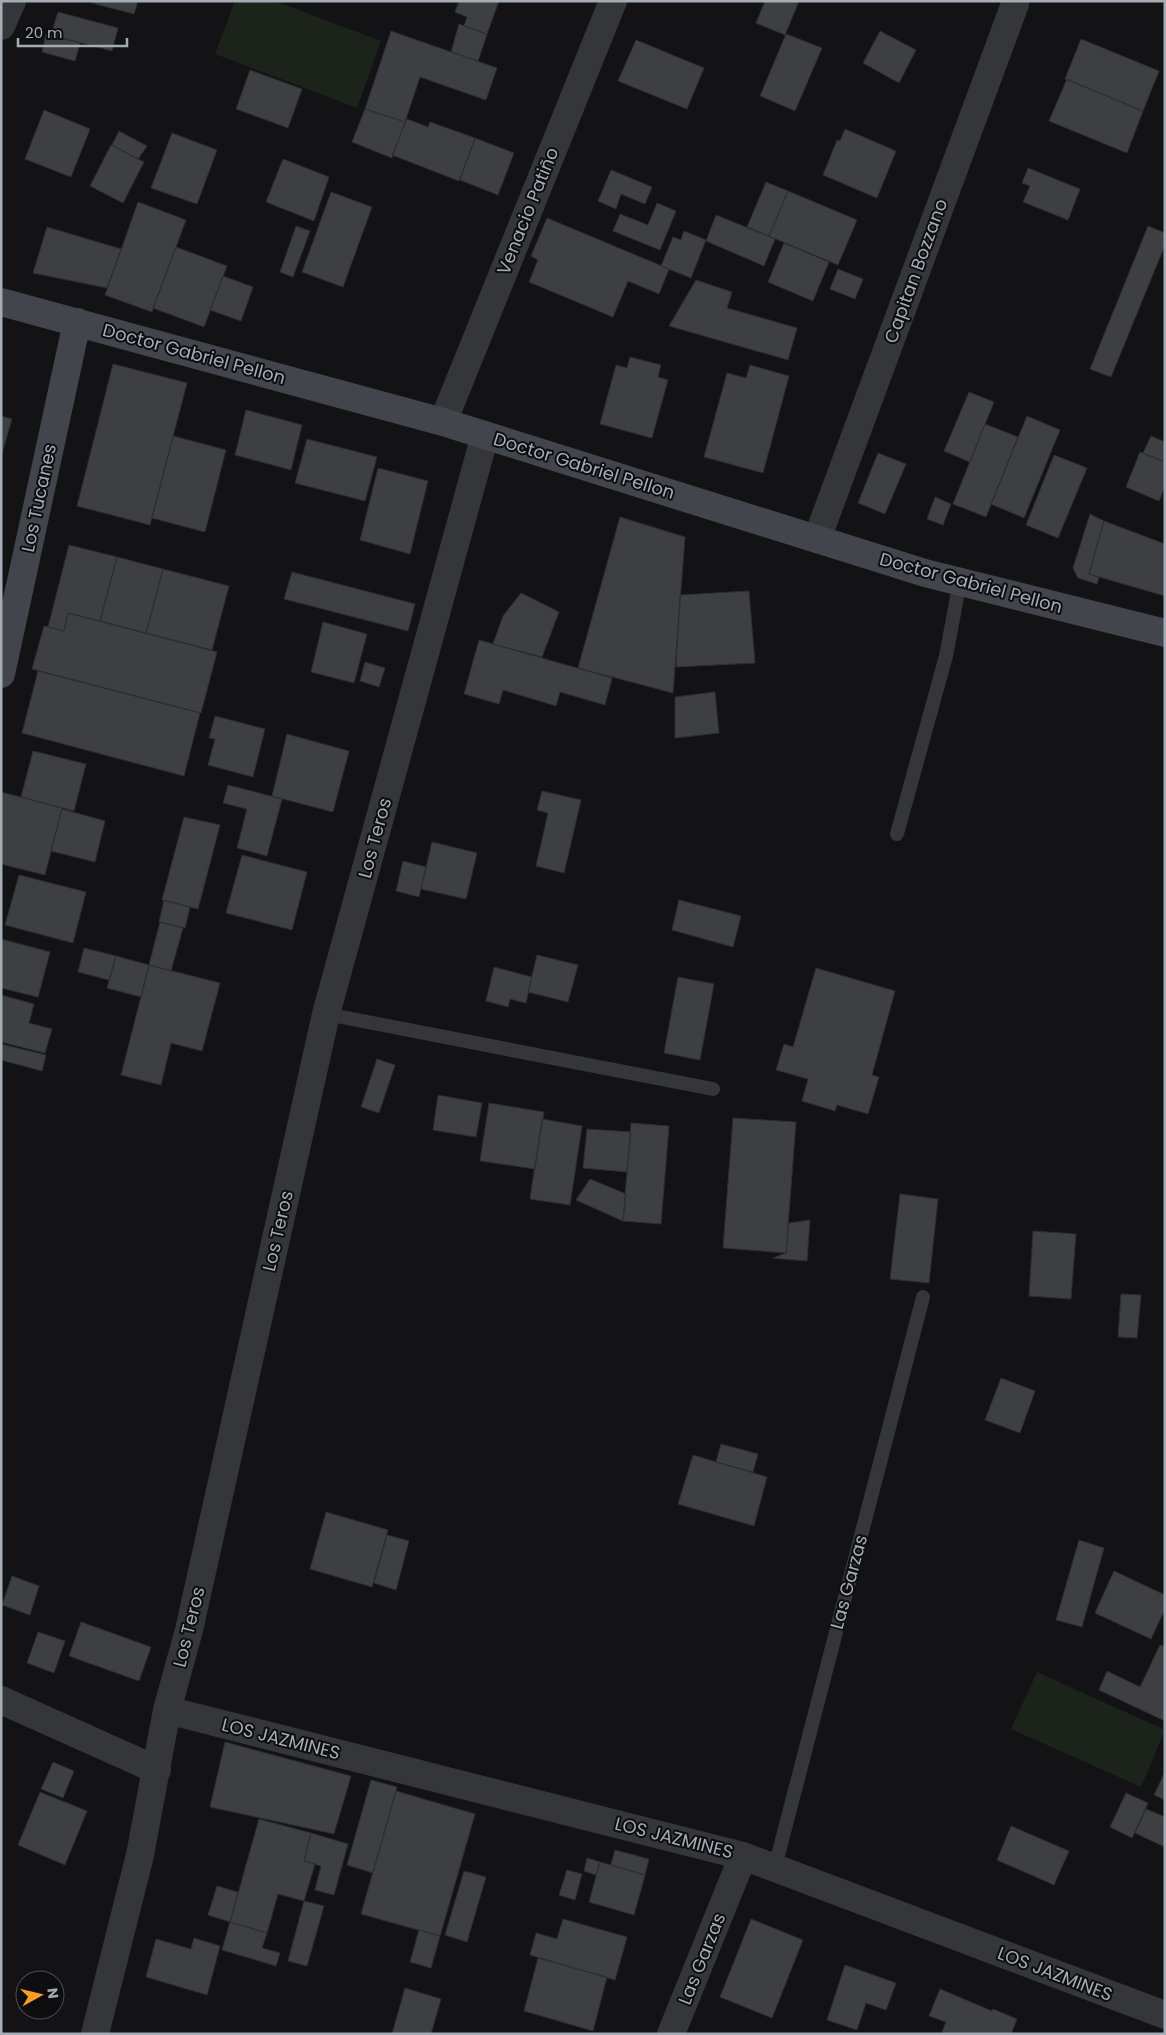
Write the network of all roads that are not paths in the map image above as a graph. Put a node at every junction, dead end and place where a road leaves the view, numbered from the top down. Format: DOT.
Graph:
graph roads {
  1 [pos="12,1"];
  2 [pos="613,1"];
  3 [pos="1015,4"];
  4 [pos="1,26"];
  5 [pos="1,302"];
  6 [pos="77,322"];
  7 [pos="442,422"];
  8 [pos="485,435"];
  9 [pos="817,539"];
  10 [pos="960,581"];
  11 [pos="1165,633"];
  12 [pos="1,674"];
  13 [pos="897,834"];
  14 [pos="326,1014"];
  15 [pos="713,1089"];
  16 [pos="923,1297"];
  17 [pos="1,1700"];
  18 [pos="167,1710"];
  19 [pos="158,1770"];
  20 [pos="744,1856"];
  21 [pos="775,1867"];
  22 [pos="1165,2015"];
  23 [pos="95,2034"];
  24 [pos="671,2034"];
  1 -- 4 [label="street"];
  2 -- 7 [label="street, Venacio Patiño"];
  3 -- 9 [label="street, Capitan Bozzano"];
  5 -- 6 [label="street, Doctor Gabriel Pellon"];
  6 -- 7 [label="street, Doctor Gabriel Pellon"];
  6 -- 12 [label="street, Los Tucanes"];
  7 -- 8 [label="street, Doctor Gabriel Pellon"];
  8 -- 9 [label="street, Doctor Gabriel Pellon"];
  8 -- 14 [label="street, Los Teros"];
  9 -- 10 [label="street, Doctor Gabriel Pellon"];
  10 -- 11 [label="street, Doctor Gabriel Pellon"];
  10 -- 13 [label="lane"];
  14 -- 15 [label="lane"];
  14 -- 18 [label="street, Los Teros"];
  16 -- 21 [label="lane, Las Garzas"];
  17 -- 19 [label="street"];
  18 -- 19 [label="street, Los Teros"];
  18 -- 20 [label="street, LOS JAZMINES"];
  19 -- 23 [label="street, Los Teros"];
  20 -- 21 [label="street, LOS JAZMINES"];
  20 -- 24 [label="street, Las Garzas"];
  21 -- 22 [label="street, LOS JAZMINES"];
}
